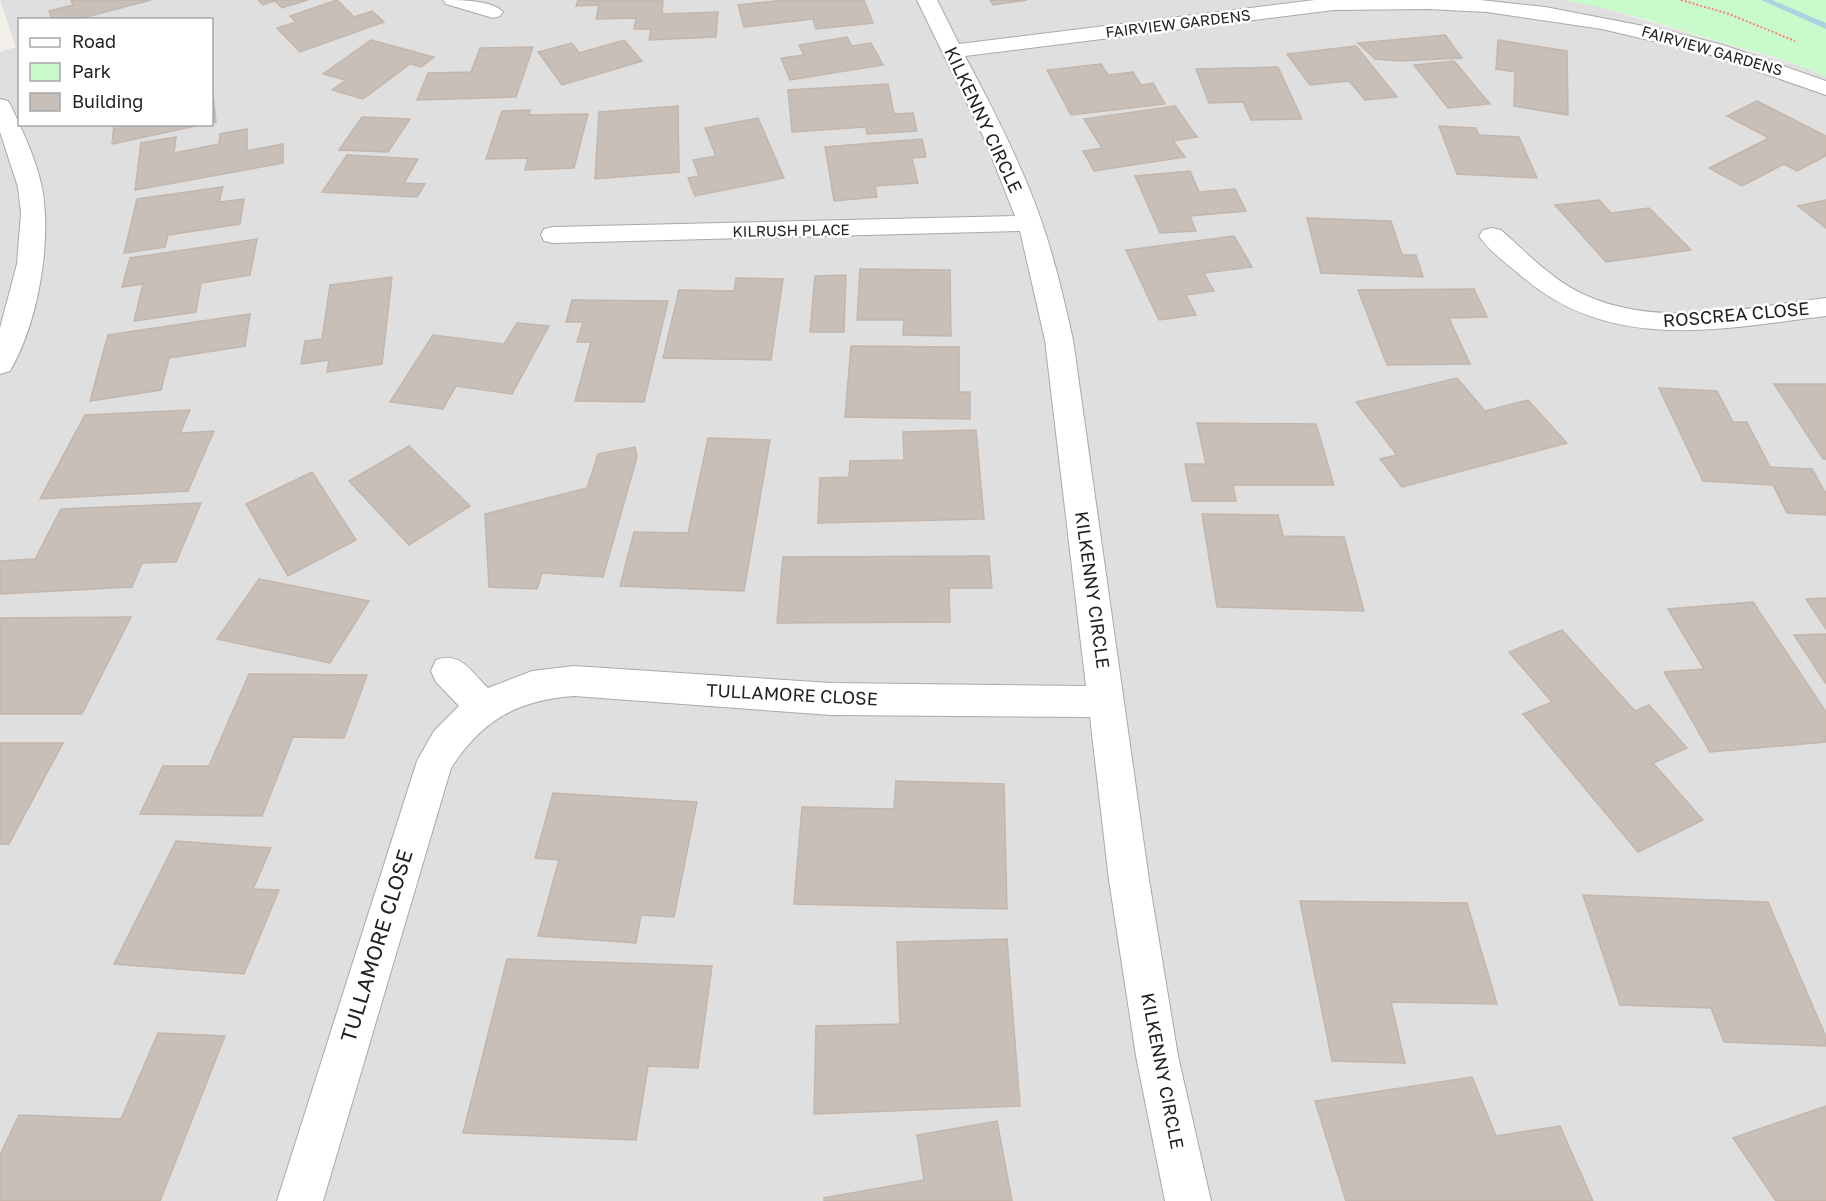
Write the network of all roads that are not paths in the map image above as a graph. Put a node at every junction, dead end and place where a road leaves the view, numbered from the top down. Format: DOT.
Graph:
graph roads {
  1 [pos="453,0"];
  2 [pos="927,0"];
  3 [pos="493,12"];
  4 [pos="951,51"];
  5 [pos="1826,88"];
  6 [pos="0,106"];
  7 [pos="1030,223"];
  8 [pos="553,235"];
  9 [pos="1492,236"];
  10 [pos="1826,307"];
  11 [pos="0,364"];
  12 [pos="448,671"];
  13 [pos="1107,702"];
  14 [pos="484,708"];
  15 [pos="300,1201"];
  16 [pos="1188,1201"];
  1 -- 3 [label="street"];
  2 -- 4 [label="street, KILKENNY CIRCLE"];
  4 -- 5 [label="street, FAIRVIEW GARDENS"];
  4 -- 7 [label="street, KILKENNY CIRCLE"];
  6 -- 11 [label="street"];
  7 -- 8 [label="street, KILRUSH PLACE"];
  7 -- 13 [label="street, KILKENNY CIRCLE"];
  9 -- 10 [label="street, ROSCREA CLOSE"];
  12 -- 14 [label="street"];
  13 -- 14 [label="street, TULLAMORE CLOSE"];
  13 -- 16 [label="street, KILKENNY CIRCLE"];
  14 -- 15 [label="street, TULLAMORE CLOSE"];
}
